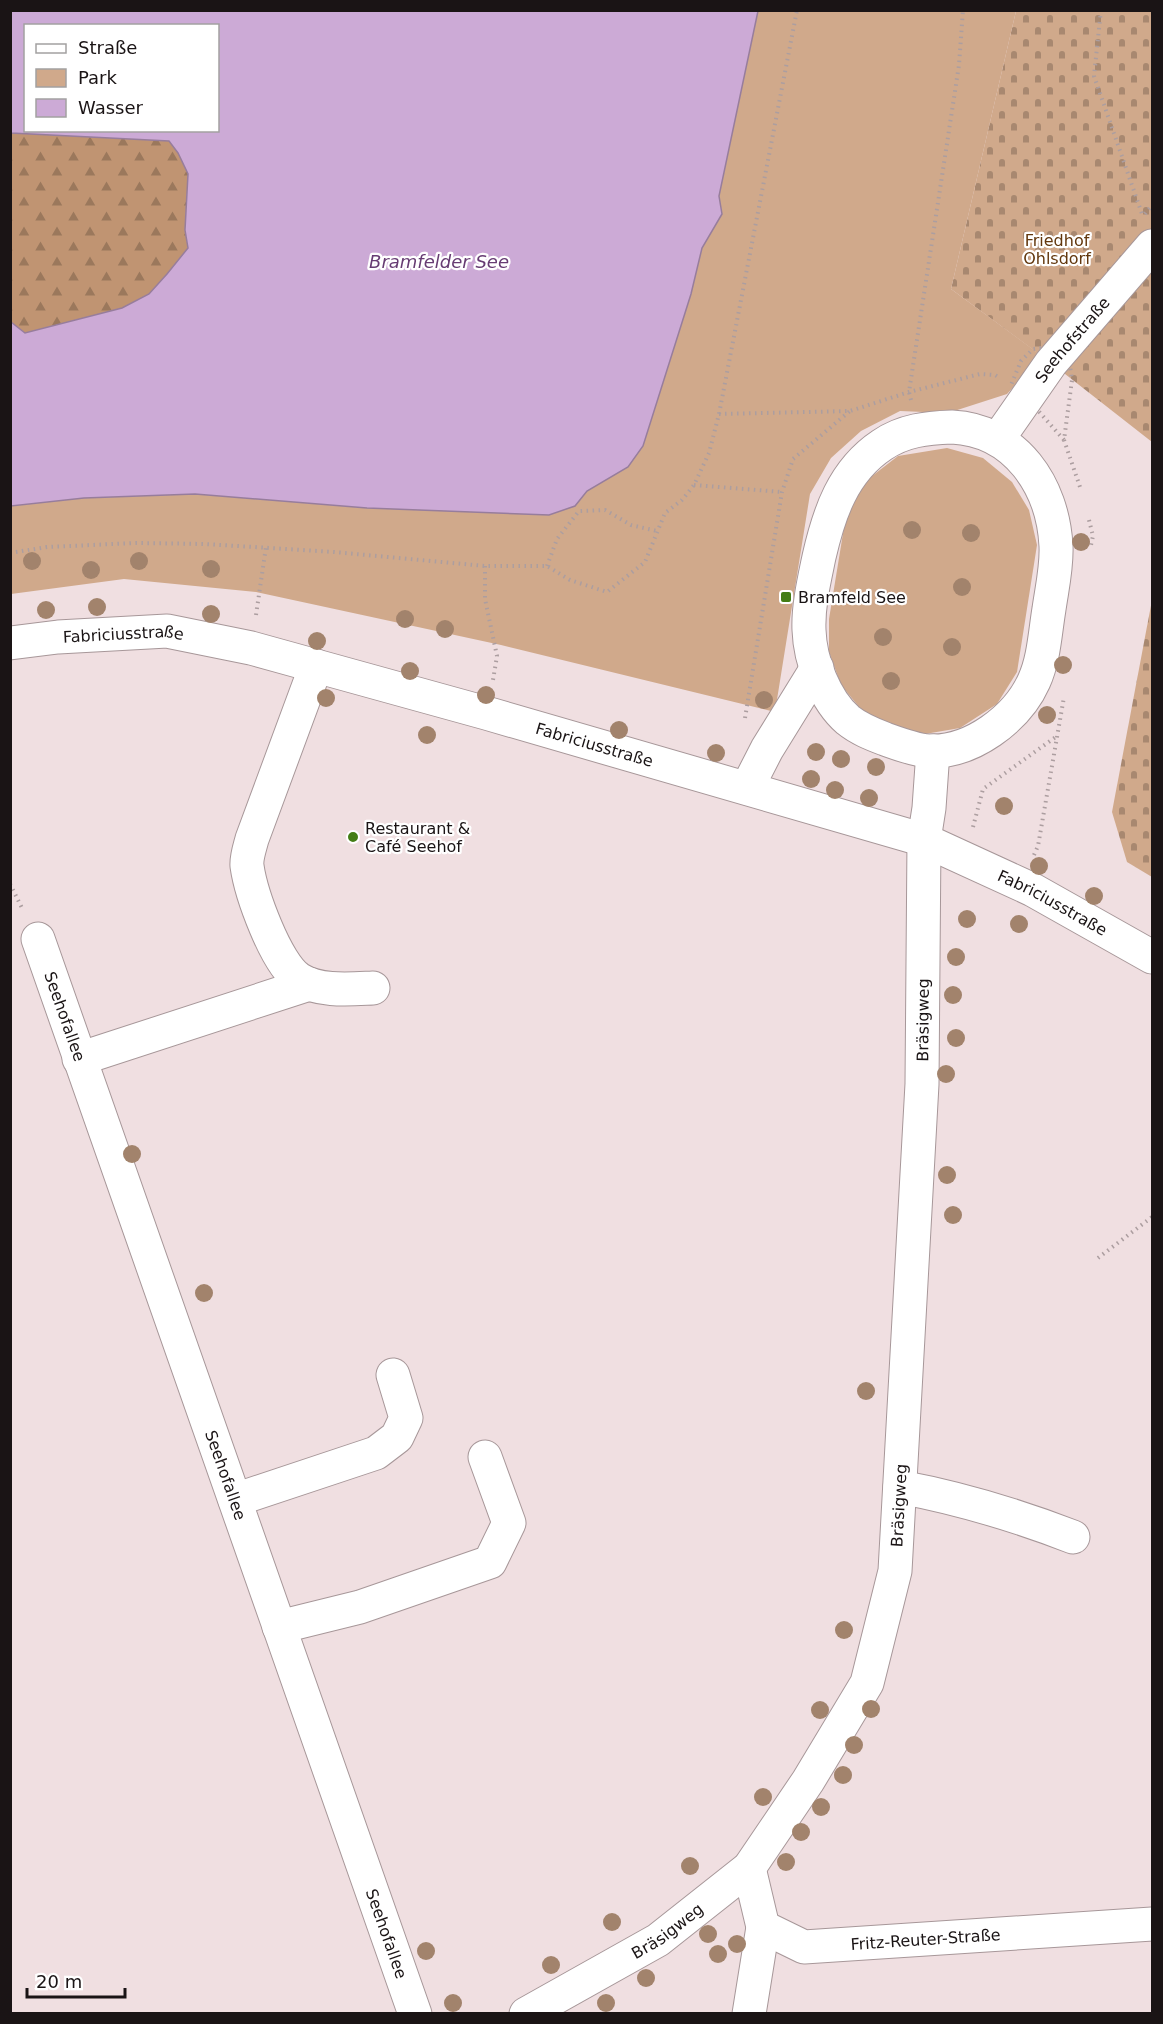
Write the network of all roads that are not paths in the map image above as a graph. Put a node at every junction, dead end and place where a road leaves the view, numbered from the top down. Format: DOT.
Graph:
graph roads {
  1 [pos="1152,246"];
  2 [pos="998,439"];
  3 [pos="10,643"];
  4 [pos="316,666"];
  5 [pos="817,668"];
  6 [pos="933,751"];
  7 [pos="747,788"];
  8 [pos="924,840"];
  9 [pos="38,939"];
  10 [pos="1152,957"];
  11 [pos="309,984"];
  12 [pos="373,988"];
  13 [pos="80,1059"];
  14 [pos="393,1375"];
  15 [pos="485,1457"];
  16 [pos="900,1487"];
  17 [pos="235,1500"];
  18 [pos="1073,1537"];
  19 [pos="279,1627"];
  20 [pos="749,1868"];
  21 [pos="1152,1924"];
  22 [pos="763,1927"];
  23 [pos="415,2013"];
  24 [pos="526,2013"];
  25 [pos="749,2013"];
  1 -- 2 [label="street, Seehofstraße"];
  2 -- 5 [label="street"];
  2 -- 6 [label="street"];
  3 -- 4 [label="street, Fabriciusstraße"];
  4 -- 7 [label="street, Fabriciusstraße"];
  4 -- 11 [label="street"];
  5 -- 6 [label="street"];
  5 -- 7 [label="street"];
  6 -- 8 [label="street, Bräsigweg"];
  7 -- 8 [label="street, Fabriciusstraße"];
  8 -- 10 [label="street, Fabriciusstraße"];
  8 -- 16 [label="street, Bräsigweg"];
  9 -- 13 [label="street, Seehofallee"];
  11 -- 12 [label="street"];
  11 -- 13 [label="street"];
  13 -- 17 [label="street, Seehofallee"];
  14 -- 17 [label="street"];
  15 -- 19 [label="street"];
  16 -- 18 [label="street"];
  16 -- 20 [label="street, Bräsigweg"];
  17 -- 19 [label="street, Seehofallee"];
  19 -- 23 [label="street, Seehofallee"];
  20 -- 22 [label="street"];
  20 -- 24 [label="street, Bräsigweg"];
  21 -- 22 [label="street, Fritz-Reuter-Straße"];
  22 -- 25 [label="street"];
}
